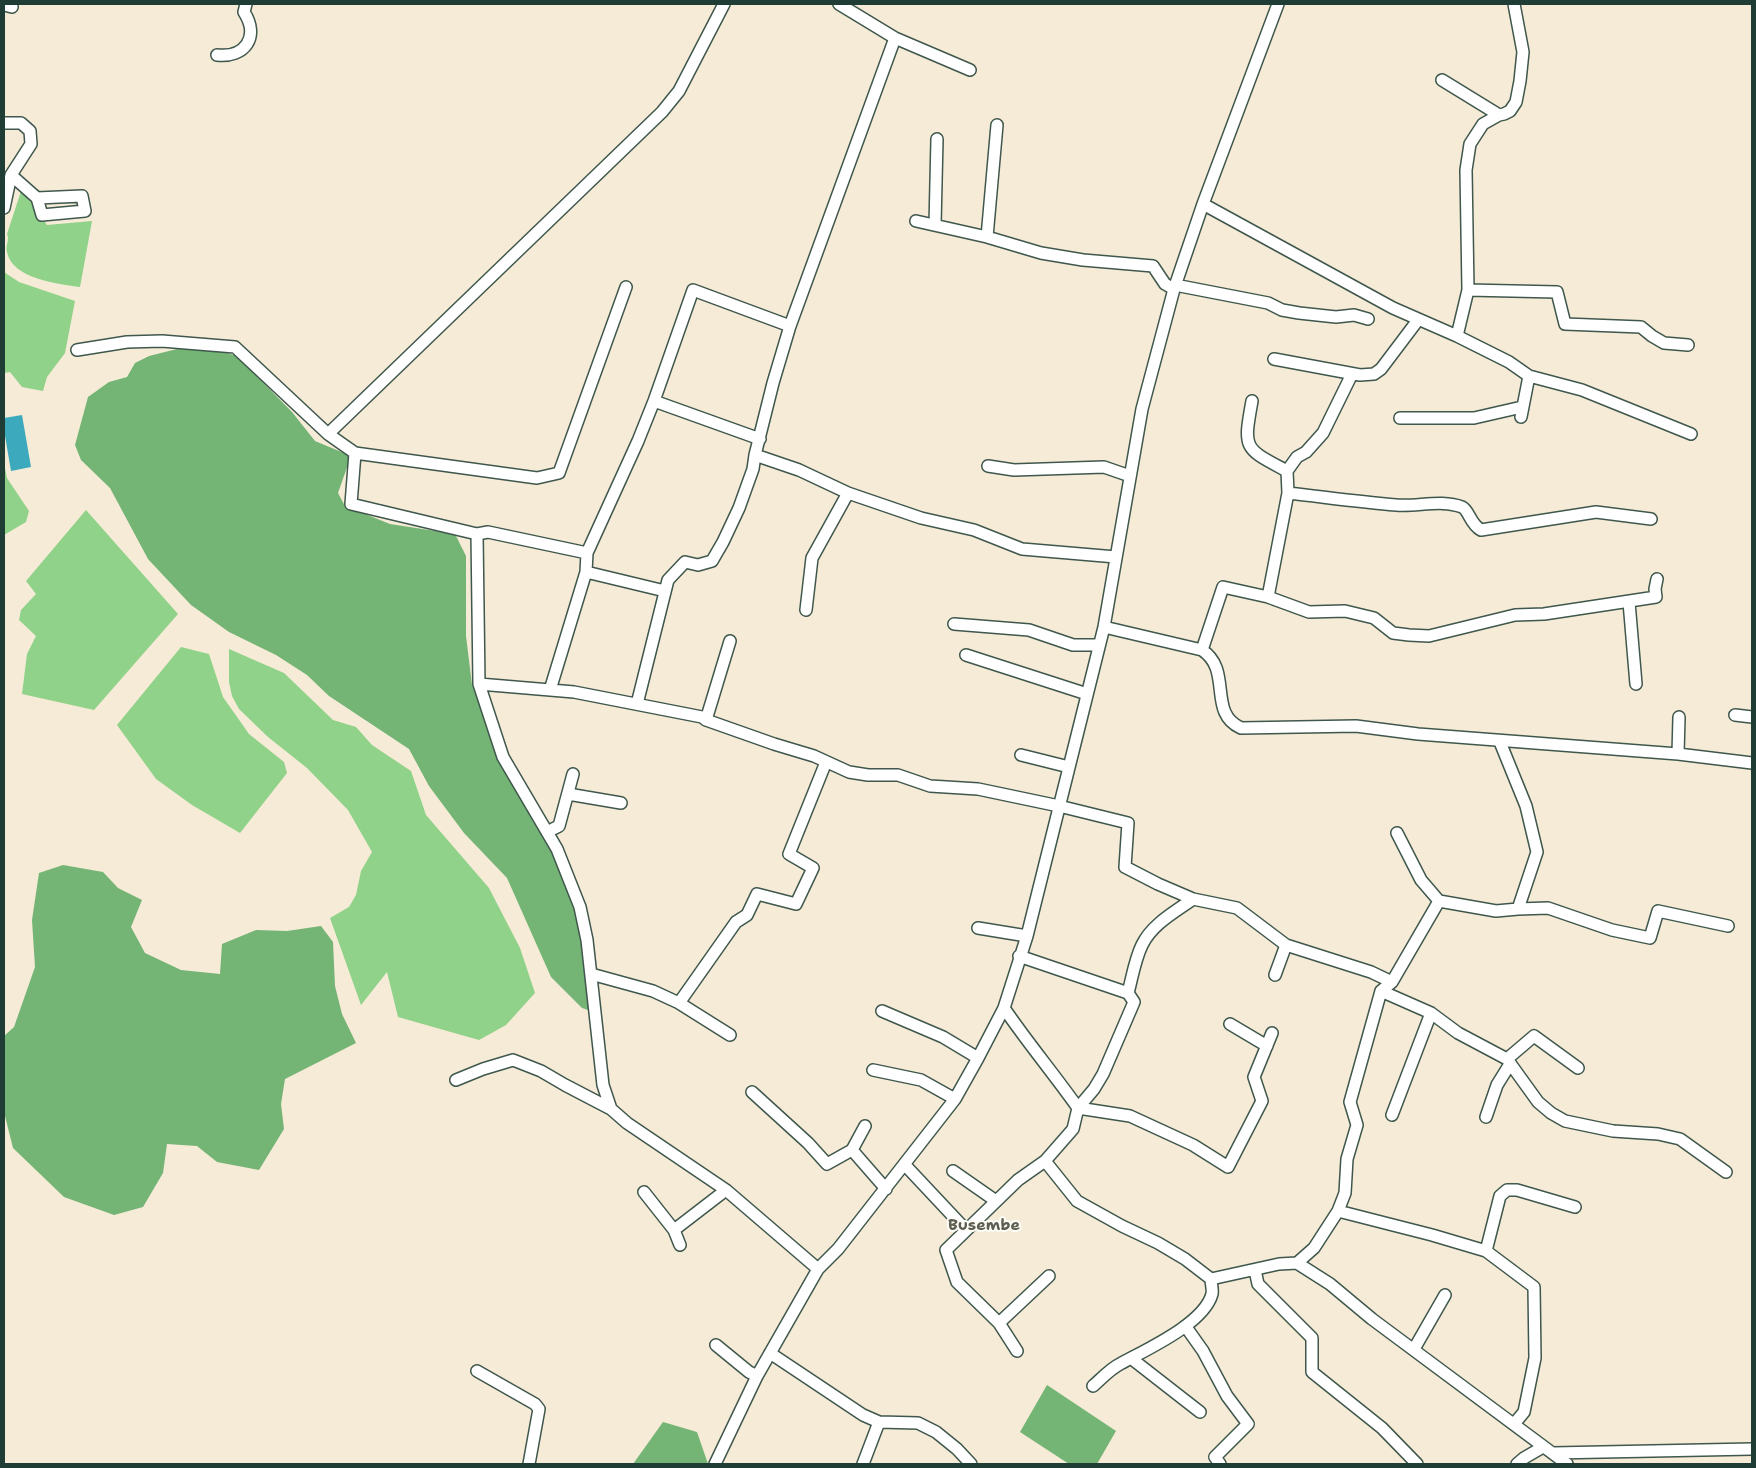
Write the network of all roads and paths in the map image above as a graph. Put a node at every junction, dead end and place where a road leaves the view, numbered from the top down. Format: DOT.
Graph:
graph roads {
  1 [pos="246,4"];
  2 [pos="724,4"];
  3 [pos="839,4"];
  4 [pos="1278,4"];
  5 [pos="1514,4"];
  6 [pos="895,38"];
  7 [pos="217,56"];
  8 [pos="970,70"];
  9 [pos="1442,80"];
  10 [pos="1499,114"];
  11 [pos="4,123"];
  12 [pos="997,125"];
  13 [pos="937,139"];
  14 [pos="11,175"];
  15 [pos="37,198"];
  16 [pos="1203,204"];
  17 [pos="4,208"];
  18 [pos="916,221"];
  19 [pos="935,225"];
  20 [pos="987,237"];
  21 [pos="626,287"];
  22 [pos="1175,287"];
  23 [pos="1468,290"];
  24 [pos="1368,319"];
  25 [pos="1418,320"];
  26 [pos="790,326"];
  27 [pos="1457,336"];
  28 [pos="1688,345"];
  29 [pos="77,350"];
  30 [pos="1274,360"];
  31 [pos="1352,374"];
  32 [pos="1529,376"];
  33 [pos="654,401"];
  34 [pos="1252,401"];
  35 [pos="1400,418"];
  36 [pos="328,434"];
  37 [pos="1691,434"];
  38 [pos="760,438"];
  39 [pos="355,453"];
  40 [pos="755,455"];
  41 [pos="988,466"];
  42 [pos="1287,470"];
  43 [pos="1130,476"];
  44 [pos="848,493"];
  45 [pos="1288,493"];
  46 [pos="1651,519"];
  47 [pos="477,534"];
  48 [pos="587,553"];
  49 [pos="1116,558"];
  50 [pos="586,572"];
  51 [pos="1658,579"];
  52 [pos="666,591"];
  53 [pos="1268,597"];
  54 [pos="1629,602"];
  55 [pos="806,610"];
  56 [pos="954,624"];
  57 [pos="1104,627"];
  58 [pos="730,641"];
  59 [pos="1099,645"];
  60 [pos="1202,650"];
  61 [pos="966,655"];
  62 [pos="479,684"];
  63 [pos="1636,684"];
  64 [pos="550,690"];
  65 [pos="1087,694"];
  66 [pos="637,704"];
  67 [pos="1735,715"];
  68 [pos="1679,716"];
  69 [pos="1752,717"];
  70 [pos="706,720"];
  71 [pos="1500,742"];
  72 [pos="1678,754"];
  73 [pos="1021,755"];
  74 [pos="826,762"];
  75 [pos="1752,763"];
  76 [pos="1069,767"];
  77 [pos="573,774"];
  78 [pos="568,794"];
  79 [pos="621,803"];
  80 [pos="1059,806"];
  81 [pos="547,832"];
  82 [pos="1398,833"];
  83 [pos="1193,899"];
  84 [pos="1439,900"];
  85 [pos="1518,909"];
  86 [pos="1728,926"];
  87 [pos="978,928"];
  88 [pos="1027,936"];
  89 [pos="1286,945"];
  90 [pos="1019,956"];
  91 [pos="590,974"];
  92 [pos="1275,975"];
  93 [pos="1392,982"];
  94 [pos="1381,990"];
  95 [pos="1128,993"];
  96 [pos="679,1003"];
  97 [pos="1004,1008"];
  98 [pos="882,1011"];
  99 [pos="1431,1013"];
  100 [pos="1230,1024"];
  101 [pos="1272,1034"];
  102 [pos="730,1035"];
  103 [pos="1267,1046"];
  104 [pos="978,1058"];
  105 [pos="1508,1062"];
  106 [pos="1578,1068"];
  107 [pos="873,1070"];
  108 [pos="456,1080"];
  109 [pos="752,1092"];
  110 [pos="955,1099"];
  111 [pos="1078,1108"];
  112 [pos="611,1109"];
  113 [pos="1392,1115"];
  114 [pos="1486,1117"];
  115 [pos="865,1126"];
  116 [pos="852,1150"];
  117 [pos="1045,1161"];
  118 [pos="905,1165"];
  119 [pos="953,1171"];
  120 [pos="1726,1172"];
  121 [pos="886,1189"];
  122 [pos="726,1190"];
  123 [pos="644,1192"];
  124 [pos="996,1201"];
  125 [pos="1575,1207"];
  126 [pos="1338,1211"];
  127 [pos="674,1230"];
  128 [pos="966,1230"];
  129 [pos="680,1245"];
  130 [pos="1486,1251"];
  131 [pos="1297,1263"];
  132 [pos="818,1269"];
  133 [pos="1255,1270"];
  134 [pos="1049,1276"];
  135 [pos="1211,1279"];
  136 [pos="1445,1295"];
  137 [pos="999,1323"];
  138 [pos="1186,1327"];
  139 [pos="716,1345"];
  140 [pos="1414,1349"];
  141 [pos="1017,1351"];
  142 [pos="770,1353"];
  143 [pos="1132,1359"];
  144 [pos="477,1370"];
  145 [pos="757,1376"];
  146 [pos="1093,1386"];
  147 [pos="1200,1412"];
  148 [pos="879,1422"];
  149 [pos="1514,1424"];
  150 [pos="1543,1447"];
  151 [pos="1752,1449"];
  152 [pos="1553,1453"];
  153 [pos="529,1464"];
  154 [pos="715,1464"];
  155 [pos="863,1464"];
  156 [pos="970,1464"];
  157 [pos="1220,1464"];
  158 [pos="1416,1464"];
  159 [pos="1517,1464"];
  160 [pos="1567,1464"];
  1 -- 7 [label="street"];
  2 -- 36 [label="street"];
  3 -- 6 [label="street"];
  4 -- 16 [label="street"];
  5 -- 10 [label="street"];
  6 -- 8 [label="street"];
  6 -- 26 [label="street"];
  9 -- 10 [label="street"];
  10 -- 23 [label="street"];
  11 -- 14 [label="street"];
  12 -- 20 [label="street"];
  13 -- 19 [label="street"];
  14 -- 15 [label="street"];
  14 -- 17 [label="street"];
  16 -- 22 [label="street"];
  16 -- 25 [label="street"];
  18 -- 19 [label="street"];
  19 -- 20 [label="street"];
  20 -- 22 [label="street"];
  21 -- 39 [label="street"];
  22 -- 24 [label="street"];
  22 -- 43 [label="street"];
  23 -- 27 [label="street"];
  23 -- 28 [label="street"];
  25 -- 27 [label="street"];
  25 -- 31 [label="street"];
  26 -- 33 [label="street"];
  26 -- 38 [label="street"];
  27 -- 32 [label="street"];
  29 -- 36 [label="street"];
  30 -- 31 [label="street"];
  31 -- 42 [label="street"];
  32 -- 35 [label="street"];
  32 -- 37 [label="street"];
  33 -- 38 [label="street"];
  33 -- 48 [label="street"];
  34 -- 42 [label="street"];
  36 -- 39 [label="street"];
  38 -- 40 [label="street"];
  39 -- 47 [label="street"];
  40 -- 44 [label="street"];
  40 -- 52 [label="street"];
  41 -- 43 [label="street"];
  42 -- 45 [label="street"];
  43 -- 49 [label="street"];
  44 -- 49 [label="street"];
  44 -- 55 [label="street"];
  45 -- 46 [label="street"];
  45 -- 53 [label="street"];
  47 -- 48 [label="street"];
  47 -- 62 [label="street"];
  48 -- 50 [label="street"];
  49 -- 57 [label="street"];
  50 -- 52 [label="street"];
  50 -- 64 [label="street"];
  51 -- 54 [label="street"];
  52 -- 66 [label="street"];
  53 -- 54 [label="street"];
  53 -- 60 [label="street"];
  54 -- 63 [label="street"];
  56 -- 59 [label="street"];
  57 -- 59 [label="street"];
  57 -- 60 [label="street"];
  58 -- 70 [label="street"];
  59 -- 65 [label="street"];
  60 -- 71 [label="street"];
  61 -- 65 [label="street"];
  62 -- 64 [label="street"];
  62 -- 81 [label="street"];
  64 -- 66 [label="street"];
  65 -- 76 [label="street"];
  66 -- 70 [label="street"];
  67 -- 69 [label="street"];
  68 -- 72 [label="street"];
  70 -- 74 [label="street"];
  71 -- 72 [label="street"];
  71 -- 85 [label="street"];
  72 -- 75 [label="street"];
  73 -- 76 [label="street"];
  74 -- 80 [label="street"];
  74 -- 96 [label="street"];
  76 -- 80 [label="street"];
  77 -- 78 [label="street"];
  78 -- 79 [label="street"];
  78 -- 81 [label="street"];
  80 -- 83 [label="street"];
  80 -- 88 [label="street"];
  81 -- 91 [label="street"];
  82 -- 84 [label="street"];
  83 -- 89 [label="street"];
  83 -- 95 [label="street"];
  84 -- 85 [label="street"];
  84 -- 93 [label="street"];
  85 -- 86 [label="street"];
  87 -- 88 [label="street"];
  88 -- 90 [label="street"];
  89 -- 92 [label="street"];
  89 -- 93 [label="street"];
  90 -- 95 [label="street"];
  90 -- 97 [label="street"];
  91 -- 96 [label="street"];
  91 -- 112 [label="street"];
  93 -- 94 [label="street"];
  94 -- 99 [label="street"];
  94 -- 126 [label="street"];
  95 -- 111 [label="street"];
  96 -- 102 [label="street"];
  97 -- 104 [label="street"];
  97 -- 111 [label="street"];
  98 -- 104 [label="street"];
  99 -- 105 [label="street"];
  99 -- 113 [label="street"];
  100 -- 103 [label="street"];
  101 -- 103 [label="street"];
  103 -- 111 [label="street"];
  104 -- 110 [label="street"];
  105 -- 106 [label="street"];
  105 -- 114 [label="street"];
  105 -- 120 [label="street"];
  107 -- 110 [label="street"];
  108 -- 112 [label="street"];
  109 -- 116 [label="street"];
  110 -- 118 [label="street"];
  111 -- 117 [label="street"];
  112 -- 122 [label="street"];
  115 -- 116 [label="street"];
  116 -- 121 [label="street"];
  117 -- 124 [label="street"];
  117 -- 135 [label="street"];
  118 -- 121 [label="street"];
  118 -- 128 [label="street"];
  119 -- 124 [label="street"];
  121 -- 132 [label="street"];
  122 -- 127 [label="street"];
  122 -- 132 [label="street"];
  123 -- 127 [label="street"];
  124 -- 128 [label="street"];
  125 -- 130 [label="street"];
  126 -- 130 [label="street"];
  126 -- 131 [label="street"];
  127 -- 129 [label="street"];
  128 -- 137 [label="street"];
  130 -- 149 [label="street"];
  131 -- 133 [label="street"];
  131 -- 140 [label="street"];
  132 -- 142 [label="street"];
  133 -- 135 [label="street"];
  133 -- 158 [label="street"];
  134 -- 137 [label="street"];
  135 -- 138 [label="street"];
  136 -- 140 [label="street"];
  137 -- 141 [label="street"];
  138 -- 143 [label="street"];
  138 -- 157 [label="street"];
  139 -- 145 [label="street"];
  140 -- 149 [label="street"];
  142 -- 145 [label="street"];
  142 -- 148 [label="street"];
  143 -- 146 [label="street"];
  143 -- 147 [label="street"];
  144 -- 153 [label="street"];
  145 -- 154 [label="street"];
  148 -- 155 [label="street"];
  148 -- 156 [label="street"];
  149 -- 150 [label="street"];
  150 -- 152 [label="street"];
  150 -- 159 [label="street"];
  151 -- 152 [label="street"];
  152 -- 160 [label="street"];
}
